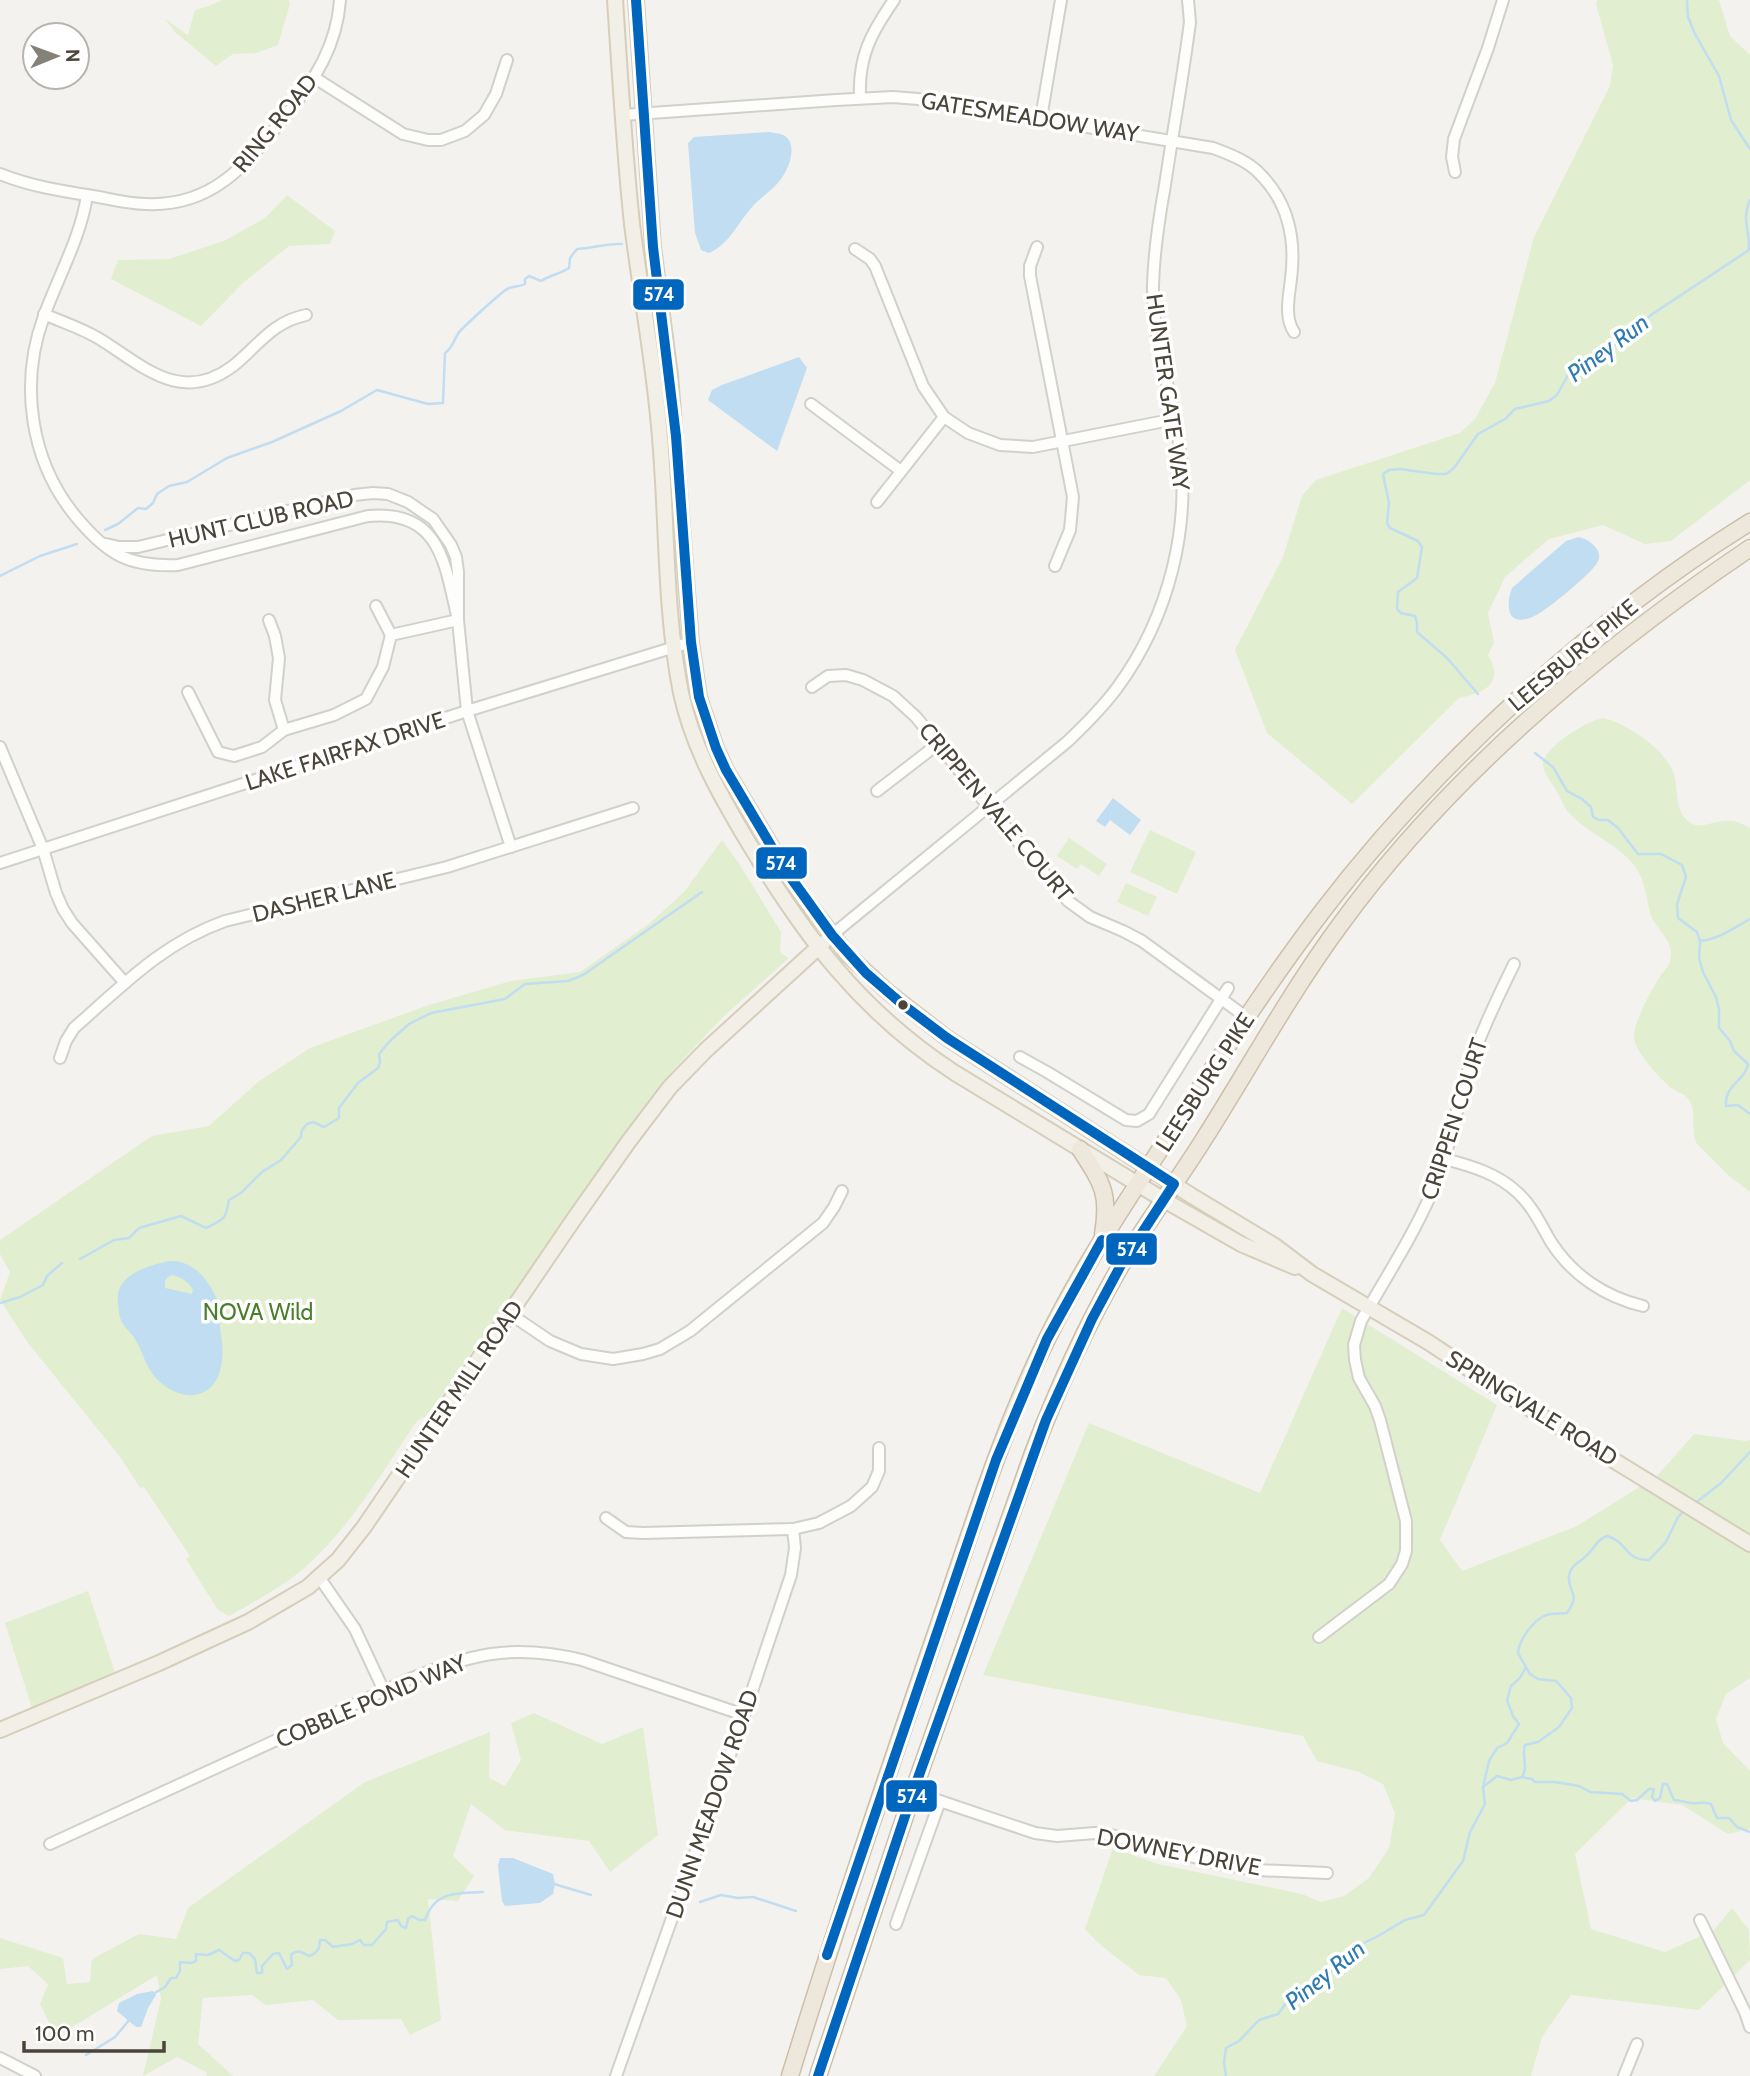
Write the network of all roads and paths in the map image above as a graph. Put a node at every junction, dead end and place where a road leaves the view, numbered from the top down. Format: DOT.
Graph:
graph roads {
  1 [pos="340,0"];
  2 [pos="615,0"];
  3 [pos="636,0"];
  4 [pos="894,0"];
  5 [pos="1061,0"];
  6 [pos="1188,0"];
  7 [pos="1503,0"];
  8 [pos="507,60"];
  9 [pos="315,78"];
  10 [pos="860,99"];
  11 [pos="644,114"];
  12 [pos="623,115"];
  13 [pos="1041,118"];
  14 [pos="1171,140"];
  15 [pos="1455,172"];
  16 [pos="0,174"];
  17 [pos="87,195"];
  18 [pos="1037,247"];
  19 [pos="855,249"];
  20 [pos="44,314"];
  21 [pos="306,315"];
  22 [pos="1294,332"];
  23 [pos="811,404"];
  24 [pos="944,417"];
  25 [pos="1175,419"];
  26 [pos="1063,441"];
  27 [pos="901,471"];
  28 [pos="330,501"];
  29 [pos="877,502"];
  30 [pos="1750,522"];
  31 [pos="335,524"];
  32 [pos="102,543"];
  33 [pos="1750,548"];
  34 [pos="1055,566"];
  35 [pos="376,606"];
  36 [pos="269,620"];
  37 [pos="458,620"];
  38 [pos="391,635"];
  39 [pos="691,642"];
  40 [pos="674,647"];
  41 [pos="812,687"];
  42 [pos="188,692"];
  43 [pos="467,711"];
  44 [pos="284,730"];
  45 [pos="938,744"];
  46 [pos="0,747"];
  47 [pos="877,791"];
  48 [pos="988,806"];
  49 [pos="633,807"];
  50 [pos="511,847"];
  51 [pos="43,849"];
  52 [pos="0,863"];
  53 [pos="832,935"];
  54 [pos="818,947"];
  55 [pos="1514,964"];
  56 [pos="125,983"];
  57 [pos="1228,988"];
  58 [pos="1220,999"];
  59 [pos="1246,1017"];
  60 [pos="1020,1057"];
  61 [pos="60,1058"];
  62 [pos="1080,1149"];
  63 [pos="1445,1158"];
  64 [pos="1149,1167"];
  65 [pos="1174,1184"];
  66 [pos="1137,1185"];
  67 [pos="842,1191"];
  68 [pos="1164,1200"];
  69 [pos="1102,1240"];
  70 [pos="1312,1274"];
  71 [pos="1369,1307"];
  72 [pos="1643,1307"];
  73 [pos="510,1314"];
  74 [pos="879,1448"];
  75 [pos="606,1518"];
  76 [pos="793,1529"];
  77 [pos="1750,1545"];
  78 [pos="319,1577"];
  79 [pos="1319,1637"];
  80 [pos="384,1691"];
  81 [pos="744,1715"];
  82 [pos="0,1730"];
  83 [pos="913,1791"];
  84 [pos="940,1801"];
  85 [pos="50,1844"];
  86 [pos="1327,1873"];
  87 [pos="1700,1920"];
  88 [pos="896,1924"];
  89 [pos="1750,2027"];
  90 [pos="1637,2044"];
  91 [pos="0,2058"];
  92 [pos="35,2076"];
  93 [pos="616,2076"];
  94 [pos="790,2076"];
  95 [pos="818,2076"];
  96 [pos="1623,2076"];
  1 -- 9 [label="street, RING ROAD"];
  2 -- 12 [label="main road, SPRINGVALE ROAD"];
  3 -- 11 [label="main road, SPRINGVALE ROAD"];
  4 -- 10 [label="street"];
  5 -- 13 [label="street"];
  6 -- 14 [label="street, HUNTER GATE WAY"];
  7 -- 15 [label="street"];
  8 -- 9 [label="street"];
  9 -- 17 [label="street, RING ROAD"];
  10 -- 11 [label="street, GATESMEADOW WAY"];
  10 -- 13 [label="street, GATESMEADOW WAY"];
  11 -- 12 [label="street, GATESMEADOW WAY"];
  11 -- 39 [label="main road, SPRINGVALE ROAD"];
  12 -- 40 [label="main road, SPRINGVALE ROAD"];
  13 -- 14 [label="street, GATESMEADOW WAY"];
  14 -- 22 [label="street, GATESMEADOW WAY"];
  14 -- 25 [label="street, HUNTER GATE WAY"];
  16 -- 17 [label="street, RING ROAD"];
  17 -- 20 [label="street, HUNT CLUB ROAD"];
  18 -- 26 [label="street"];
  19 -- 24 [label="street"];
  20 -- 21 [label="street"];
  20 -- 32 [label="street, HUNT CLUB ROAD"];
  23 -- 27 [label="street"];
  24 -- 26 [label="street"];
  24 -- 27 [label="street"];
  25 -- 26 [label="street"];
  25 -- 48 [label="street, HUNTER GATE WAY"];
  26 -- 34 [label="street"];
  27 -- 29 [label="street"];
  28 -- 31 [label="street"];
  28 -- 32 [label="street, HUNT CLUB ROAD"];
  28 -- 37 [label="street, HUNT CLUB ROAD"];
  30 -- 59 [label="highway, LEESBURG PIKE"];
  31 -- 32 [label="street, HUNT CLUB ROAD"];
  31 -- 37 [label="street, HUNT CLUB ROAD"];
  33 -- 65 [label="highway, LEESBURG PIKE"];
  35 -- 38 [label="street"];
  36 -- 44 [label="street"];
  37 -- 38 [label="street"];
  37 -- 43 [label="street, HUNT CLUB ROAD"];
  38 -- 44 [label="street"];
  39 -- 40 [label="street, LAKE FAIRFAX DRIVE"];
  39 -- 53 [label="main road, SPRINGVALE ROAD"];
  40 -- 43 [label="street, LAKE FAIRFAX DRIVE"];
  40 -- 54 [label="main road, SPRINGVALE ROAD"];
  41 -- 45 [label="street, CRIPPEN VALE COURT"];
  42 -- 44 [label="street"];
  43 -- 50 [label="street, HUNT CLUB ROAD"];
  43 -- 51 [label="street, LAKE FAIRFAX DRIVE"];
  45 -- 47 [label="street"];
  45 -- 48 [label="street, CRIPPEN VALE COURT"];
  46 -- 51 [label="street"];
  48 -- 53 [label="street, HUNTER GATE WAY"];
  48 -- 58 [label="street, CRIPPEN VALE COURT"];
  49 -- 50 [label="street, DASHER LANE"];
  50 -- 56 [label="street, DASHER LANE"];
  51 -- 52 [label="street, LAKE FAIRFAX DRIVE"];
  51 -- 56 [label="street"];
  53 -- 54 [label="main road, HUNTER MILL ROAD"];
  53 -- 64 [label="main road, SPRINGVALE ROAD"];
  54 -- 62 [label="main road, SPRINGVALE ROAD"];
  54 -- 73 [label="main road, HUNTER MILL ROAD"];
  55 -- 63 [label="street, CRIPPEN COURT"];
  56 -- 61 [label="street, DASHER LANE"];
  57 -- 58 [label="street"];
  58 -- 59 [label="street, CRIPPEN VALE COURT"];
  58 -- 60 [label="street"];
  59 -- 64 [label="highway, LEESBURG PIKE"];
  62 -- 66 [label="main road, SPRINGVALE ROAD"];
  62 -- 69 [label="highway"];
  63 -- 71 [label="street, CRIPPEN COURT"];
  63 -- 72 [label="street"];
  64 -- 65 [label="main road, SPRINGVALE ROAD"];
  64 -- 66 [label="highway, LEESBURG PIKE"];
  65 -- 68 [label="highway, LEESBURG PIKE"];
  65 -- 70 [label="main road, SPRINGVALE ROAD"];
  66 -- 68 [label="main road, SPRINGVALE ROAD"];
  66 -- 69 [label="highway, LEESBURG PIKE"];
  67 -- 73 [label="street"];
  68 -- 70 [label="main road, SPRINGVALE ROAD"];
  68 -- 83 [label="highway, LEESBURG PIKE"];
  69 -- 94 [label="highway, LEESBURG PIKE"];
  70 -- 71 [label="main road, SPRINGVALE ROAD"];
  71 -- 77 [label="main road, SPRINGVALE ROAD"];
  71 -- 79 [label="street, CRIPPEN COURT"];
  73 -- 78 [label="main road, HUNTER MILL ROAD"];
  74 -- 76 [label="street"];
  75 -- 76 [label="street"];
  76 -- 81 [label="street, DUNN MEADOW ROAD"];
  78 -- 80 [label="street"];
  78 -- 82 [label="main road, HUNTER MILL ROAD"];
  80 -- 81 [label="street, COBBLE POND WAY"];
  80 -- 85 [label="street, COBBLE POND WAY"];
  81 -- 93 [label="street, DUNN MEADOW ROAD"];
  83 -- 84 [label="street, DOWNEY DRIVE"];
  83 -- 95 [label="highway, LEESBURG PIKE"];
  84 -- 86 [label="street, DOWNEY DRIVE"];
  84 -- 88 [label="street"];
  87 -- 89 [label="street"];
  90 -- 96 [label="street"];
  91 -- 92 [label="street"];
}
